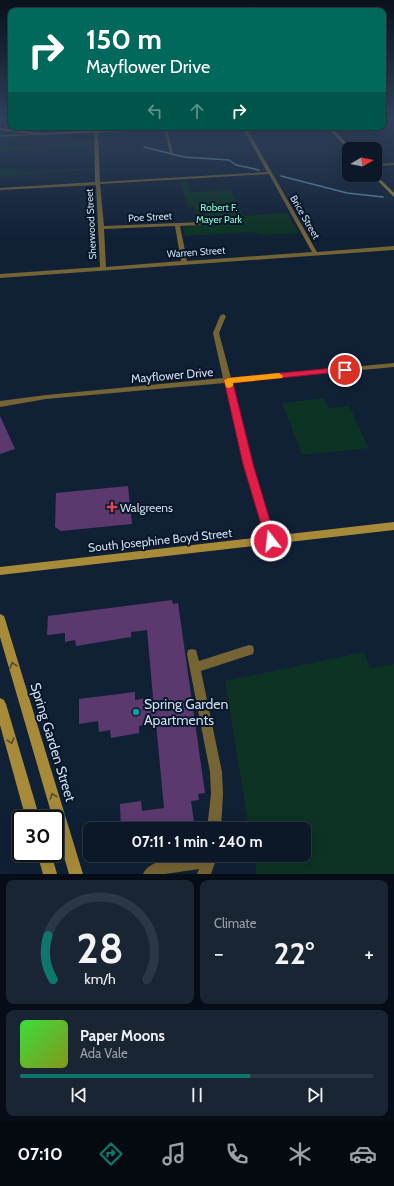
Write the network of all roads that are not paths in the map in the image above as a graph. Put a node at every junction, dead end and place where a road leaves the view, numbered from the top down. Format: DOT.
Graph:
graph roads {
  1 [pos="97,159"];
  2 [pos="261,159"];
  3 [pos="394,164"];
  4 [pos="382,165"];
  5 [pos="269,173"];
  6 [pos="381,182"];
  7 [pos="98,184"];
  8 [pos="0,189"];
  9 [pos="394,196"];
  10 [pos="199,223"];
  11 [pos="177,224"];
  12 [pos="101,228"];
  13 [pos="394,248"];
  14 [pos="316,254"];
  15 [pos="184,262"];
  16 [pos="103,268"];
  17 [pos="0,276"];
  18 [pos="223,316"];
  19 [pos="392,365"];
  20 [pos="394,373"];
  21 [pos="228,380"];
  22 [pos="0,404"];
  23 [pos="394,526"];
  24 [pos="271,541"];
  25 [pos="0,571"];
  26 [pos="0,619"];
  27 [pos="249,650"];
  28 [pos="192,654"];
  29 [pos="195,668"];
  30 [pos="0,704"];
  31 [pos="30,810"];
  32 [pos="215,822"];
  33 [pos="47,862"];
  34 [pos="189,862"];
  35 [pos="208,862"];
  36 [pos="50,874"];
  37 [pos="76,874"];
  38 [pos="150,874"];
  39 [pos="204,874"];
  1 -- 7 [label="street, Sherwood Street"];
  2 -- 5 [label="street, Brice Street"];
  3 -- 4 [label="street"];
  5 -- 7 [label="street"];
  5 -- 14 [label="street, Brice Street"];
  6 -- 9 [label="street"];
  7 -- 8 [label="street"];
  7 -- 12 [label="street, Sherwood Street"];
  10 -- 11 [label="street, Poe Street"];
  11 -- 12 [label="street, Poe Street"];
  11 -- 15 [label="street"];
  12 -- 16 [label="street, Sherwood Street"];
  13 -- 14 [label="street, Warren Street"];
  14 -- 15 [label="street, Warren Street"];
  15 -- 16 [label="street, Warren Street"];
  16 -- 17 [label="street, Warren Street"];
  18 -- 21 [label="street"];
  19 -- 20 [label="street"];
  19 -- 21 [label="street, Mayflower Drive"];
  21 -- 22 [label="street, Mayflower Drive"];
  21 -- 24 [label="street"];
  23 -- 24 [label="street, South Josephine Boyd Street"];
  24 -- 25 [label="street, South Josephine Boyd Street"];
  37 -- 26 [label="street, Spring Garden Street, one-way"];
  27 -- 29 [label="street"];
  28 -- 29 [label="street"];
  29 -- 32 [label="street"];
  30 -- 31 [label="street, one-way"];
  33 -- 36 [label="street"];
  34 -- 38 [label="street"];
  35 -- 39 [label="street"];
}
